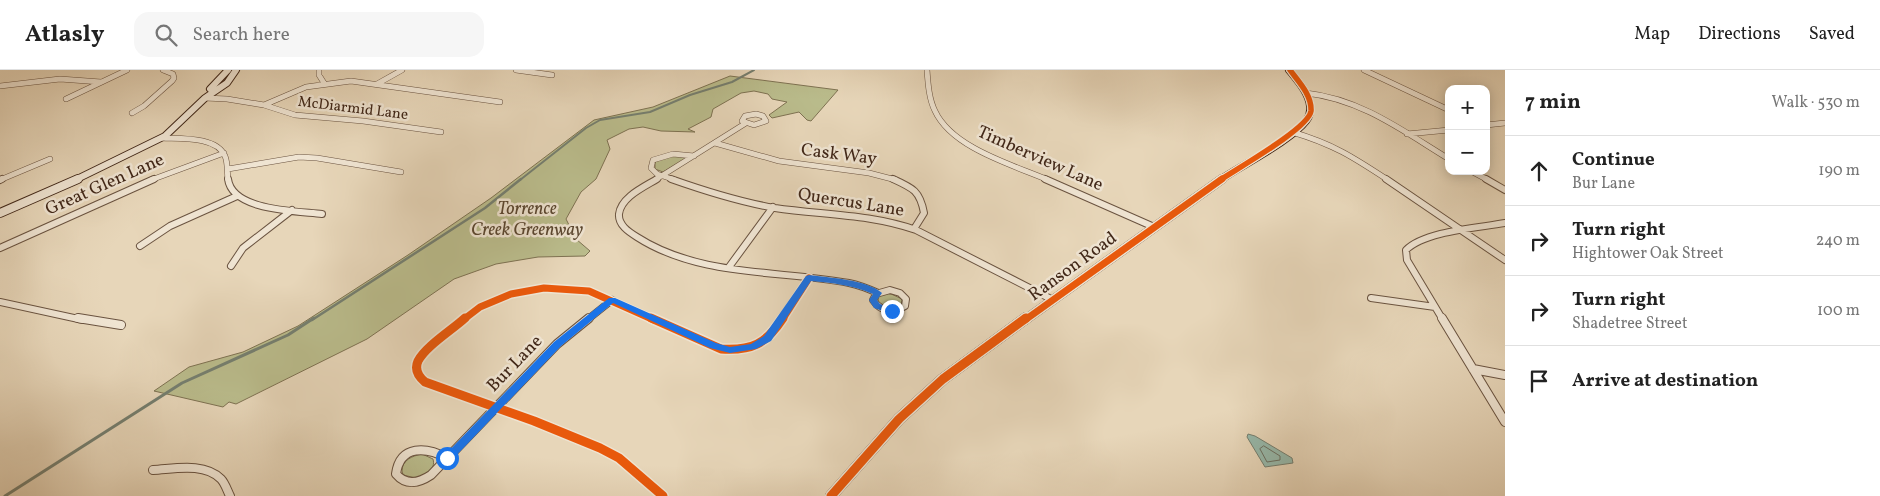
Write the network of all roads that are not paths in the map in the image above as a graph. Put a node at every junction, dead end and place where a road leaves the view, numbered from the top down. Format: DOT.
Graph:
graph roads {
  1 [pos="127,70"];
  2 [pos="163,70"];
  3 [pos="228,70"];
  4 [pos="236,70"];
  5 [pos="319,70"];
  6 [pos="402,70"];
  7 [pos="516,70"];
  8 [pos="927,70"];
  9 [pos="1289,70"];
  10 [pos="1364,70"];
  11 [pos="552,75"];
  12 [pos="102,82"];
  13 [pos="324,83"];
  14 [pos="377,84"];
  15 [pos="0,86"];
  16 [pos="1306,93"];
  17 [pos="205,98"];
  18 [pos="66,99"];
  19 [pos="500,102"];
  20 [pos="264,105"];
  21 [pos="1445,108"];
  22 [pos="132,113"];
  23 [pos="1505,123"];
  24 [pos="746,124"];
  25 [pos="1490,125"];
  26 [pos="1445,130"];
  27 [pos="441,132"];
  28 [pos="1292,132"];
  29 [pos="1407,134"];
  30 [pos="162,138"];
  31 [pos="715,143"];
  32 [pos="224,153"];
  33 [pos="694,156"];
  34 [pos="1445,157"];
  35 [pos="50,159"];
  36 [pos="228,169"];
  37 [pos="401,172"];
  38 [pos="662,175"];
  39 [pos="1478,175"];
  40 [pos="0,180"];
  41 [pos="1505,190"];
  42 [pos="237,196"];
  43 [pos="774,207"];
  44 [pos="292,210"];
  45 [pos="0,213"];
  46 [pos="322,214"];
  47 [pos="1505,223"];
  48 [pos="1154,227"];
  49 [pos="914,229"];
  50 [pos="1462,231"];
  51 [pos="140,246"];
  52 [pos="0,248"];
  53 [pos="1505,260"];
  54 [pos="231,266"];
  55 [pos="729,268"];
  56 [pos="809,278"];
  57 [pos="878,293"];
  58 [pos="1371,298"];
  59 [pos="612,300"];
  60 [pos="1053,300"];
  61 [pos="0,302"];
  62 [pos="1435,307"];
  63 [pos="121,325"];
  64 [pos="1473,370"];
  65 [pos="1505,375"];
  66 [pos="496,408"];
  67 [pos="1505,422"];
  68 [pos="447,458"];
  69 [pos="153,470"];
  70 [pos="230,496"];
  71 [pos="663,496"];
  72 [pos="831,496"];
  1 -- 12 [label="street"];
  2 -- 22 [label="street"];
  3 -- 17 [label="street"];
  4 -- 17 [label="street"];
  5 -- 13 [label="street"];
  6 -- 14 [label="street"];
  7 -- 11 [label="street"];
  8 -- 48 [label="street, Timberview Lane"];
  9 -- 16 [label="street, Ranson Road"];
  10 -- 21 [label="street"];
  12 -- 15 [label="street"];
  12 -- 18 [label="street"];
  13 -- 14 [label="street"];
  13 -- 20 [label="street"];
  14 -- 19 [label="street"];
  16 -- 28 [label="street, Ranson Road"];
  16 -- 29 [label="street"];
  17 -- 20 [label="street, McDiarmid Lane"];
  17 -- 30 [label="street"];
  20 -- 27 [label="street, McDiarmid Lane"];
  23 -- 25 [label="street"];
  24 -- 31 [label="street"];
  26 -- 29 [label="street"];
  28 -- 48 [label="street, Ranson Road"];
  28 -- 50 [label="street"];
  29 -- 34 [label="street"];
  30 -- 32 [label="street"];
  30 -- 45 [label="street"];
  31 -- 33 [label="street"];
  31 -- 49 [label="street, Cask Way"];
  32 -- 36 [label="street"];
  32 -- 52 [label="street, Great Glen Lane"];
  33 -- 38 [label="street"];
  33 -- 38 [label="street"];
  35 -- 40 [label="street"];
  36 -- 37 [label="street"];
  36 -- 42 [label="street"];
  38 -- 43 [label="street, Quercus Lane"];
  38 -- 55 [label="street"];
  39 -- 41 [label="street"];
  42 -- 44 [label="street"];
  42 -- 51 [label="street"];
  43 -- 49 [label="street, Quercus Lane"];
  43 -- 55 [label="street"];
  44 -- 46 [label="street"];
  44 -- 54 [label="street"];
  47 -- 50 [label="street"];
  48 -- 60 [label="street, Ranson Road"];
  49 -- 60 [label="street, Quercus Lane"];
  50 -- 53 [label="street"];
  50 -- 62 [label="street"];
  55 -- 56 [label="street"];
  56 -- 57 [label="street"];
  56 -- 59 [label="street"];
  58 -- 62 [label="street"];
  59 -- 66 [label="street, Bur Lane"];
  59 -- 66 [label="street"];
  60 -- 72 [label="street, Ranson Road"];
  61 -- 63 [label="street"];
  62 -- 64 [label="street"];
  64 -- 65 [label="street"];
  64 -- 67 [label="street"];
  66 -- 68 [label="street, Bur Lane"];
  66 -- 71 [label="street"];
  68 -- 68 [label="street, Bur Lane"];
  69 -- 70 [label="street"];
}
